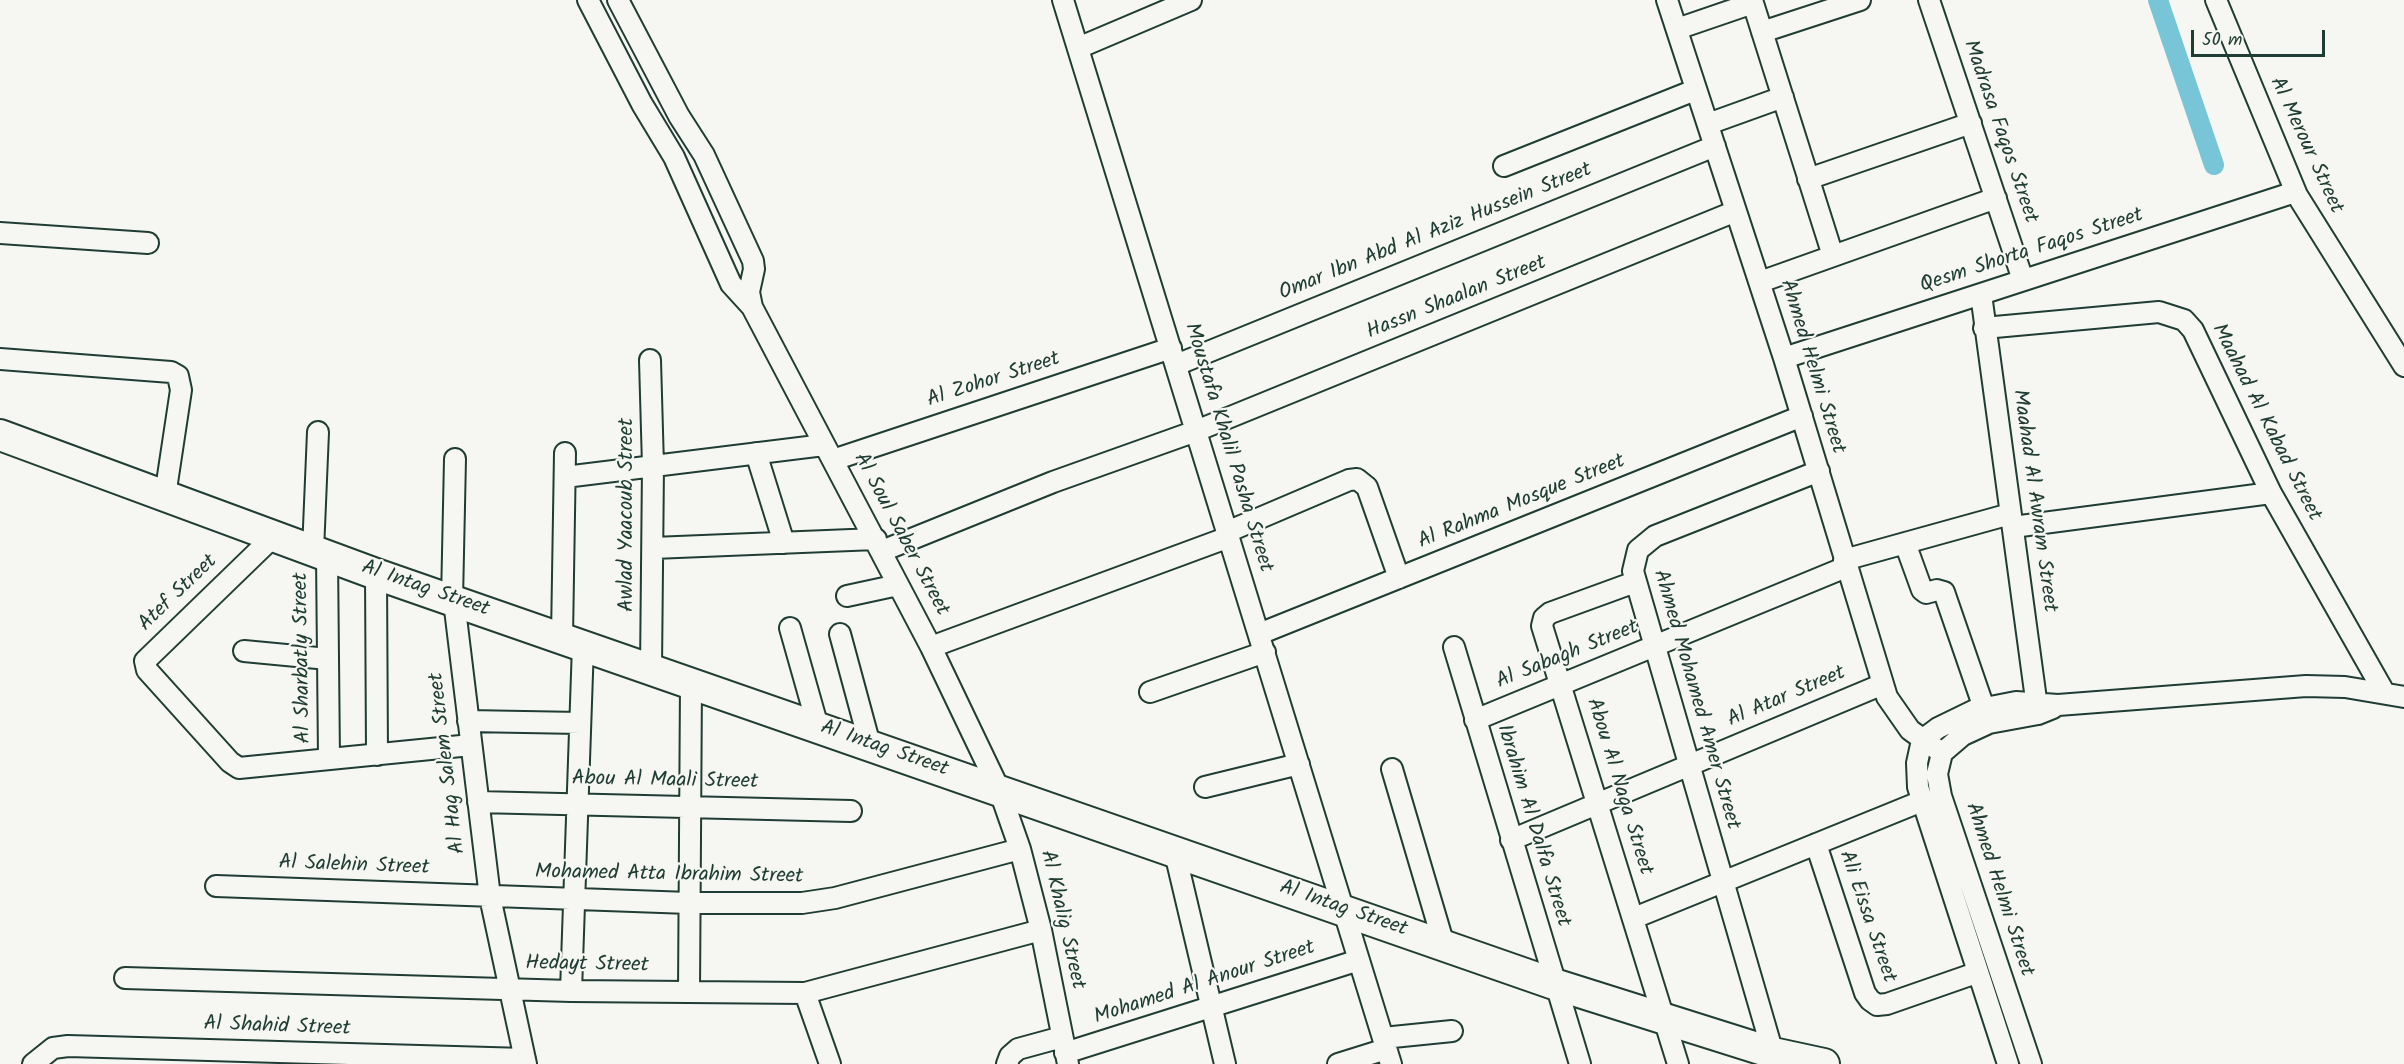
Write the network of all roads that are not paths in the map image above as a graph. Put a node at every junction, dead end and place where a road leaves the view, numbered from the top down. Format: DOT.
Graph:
graph roads {
  1 [pos="588,0"];
  2 [pos="618,0"];
  3 [pos="1063,0"];
  4 [pos="1191,0"];
  5 [pos="1667,0"];
  6 [pos="1860,0"];
  7 [pos="1929,0"];
  8 [pos="2216,0"];
  9 [pos="1753,2"];
  10 [pos="1677,29"];
  11 [pos="1762,32"];
  12 [pos="1078,48"];
  13 [pos="1695,90"];
  14 [pos="1783,97"];
  15 [pos="1971,123"];
  16 [pos="1708,124"];
  17 [pos="1715,146"];
  18 [pos="1504,166"];
  19 [pos="1808,179"];
  20 [pos="2295,192"];
  21 [pos="1996,198"];
  22 [pos="1736,211"];
  23 [pos="0,233"];
  24 [pos="148,243"];
  25 [pos="1833,256"];
  26 [pos="2023,280"];
  27 [pos="1760,282"];
  28 [pos="1981,294"];
  29 [pos="752,307"];
  30 [pos="1984,328"];
  31 [pos="1173,356"];
  32 [pos="1784,358"];
  33 [pos="0,359"];
  34 [pos="650,360"];
  35 [pos="2404,366"];
  36 [pos="1802,416"];
  37 [pos="1196,431"];
  38 [pos="318,432"];
  39 [pos="0,435"];
  40 [pos="829,452"];
  41 [pos="565,453"];
  42 [pos="756,453"];
  43 [pos="455,459"];
  44 [pos="653,466"];
  45 [pos="1819,471"];
  46 [pos="565,477"];
  47 [pos="2271,493"];
  48 [pos="165,495"];
  49 [pos="2012,521"];
  50 [pos="1228,534"];
  51 [pos="274,536"];
  52 [pos="784,543"];
  53 [pos="1905,543"];
  54 [pos="879,545"];
  55 [pos="653,548"];
  56 [pos="320,553"];
  57 [pos="1845,563"];
  58 [pos="376,574"];
  59 [pos="1399,578"];
  60 [pos="1635,582"];
  61 [pos="898,585"];
  62 [pos="847,596"];
  63 [pos="453,600"];
  64 [pos="790,628"];
  65 [pos="840,634"];
  66 [pos="573,641"];
  67 [pos="1262,643"];
  68 [pos="931,647"];
  69 [pos="1454,647"];
  70 [pos="1654,647"];
  71 [pos="244,651"];
  72 [pos="328,658"];
  73 [pos="651,669"];
  74 [pos="691,683"];
  75 [pos="1883,684"];
  76 [pos="1560,685"];
  77 [pos="1150,692"];
  78 [pos="2384,692"];
  79 [pos="2404,697"];
  80 [pos="1984,708"];
  81 [pos="2038,708"];
  82 [pos="1475,720"];
  83 [pos="468,721"];
  84 [pos="580,723"];
  85 [pos="818,727"];
  86 [pos="1922,740"];
  87 [pos="870,744"];
  88 [pos="471,745"];
  89 [pos="1942,753"];
  90 [pos="377,755"];
  91 [pos="329,759"];
  92 [pos="1299,764"];
  93 [pos="1689,766"];
  94 [pos="1392,769"];
  95 [pos="1205,787"];
  96 [pos="999,789"];
  97 [pos="1922,801"];
  98 [pos="478,802"];
  99 [pos="578,804"];
  100 [pos="1598,804"];
  101 [pos="690,807"];
  102 [pos="851,811"];
  103 [pos="1511,840"];
  104 [pos="1816,844"];
  105 [pos="1020,849"];
  106 [pos="1175,853"];
  107 [pos="1722,882"];
  108 [pos="216,886"];
  109 [pos="490,897"];
  110 [pos="574,899"];
  111 [pos="690,903"];
  112 [pos="1344,910"];
  113 [pos="1634,918"];
  114 [pos="1041,930"];
  115 [pos="1444,945"];
  116 [pos="1359,960"];
  117 [pos="1976,973"];
  118 [pos="125,978"];
  119 [pos="1554,984"];
  120 [pos="510,989"];
  121 [pos="571,991"];
  122 [pos="689,992"];
  123 [pos="805,993"];
  124 [pos="1211,1007"];
  125 [pos="1664,1018"];
  126 [pos="1452,1031"];
  127 [pos="1386,1050"];
  128 [pos="1065,1051"];
  129 [pos="1781,1058"];
  130 [pos="526,1061"];
  131 [pos="33,1064"];
  132 [pos="830,1064"];
  133 [pos="1007,1064"];
  134 [pos="1225,1064"];
  135 [pos="1338,1064"];
  136 [pos="1580,1064"];
  137 [pos="1678,1064"];
  138 [pos="1824,1064"];
  139 [pos="2007,1064"];
  140 [pos="2031,1064"];
  1 -- 29 [label="street, Al Soul Saber Street"];
  2 -- 29 [label="street, Al Soul Saber Street"];
  3 -- 12 [label="street, Moustafa Khalil Pasha Street"];
  4 -- 12 [label="street"];
  5 -- 10 [label="street, Ahmed Helmi Street"];
  6 -- 11 [label="street"];
  7 -- 15 [label="street, Madrasa Faqos Street"];
  8 -- 20 [label="street, Al Merour Street"];
  9 -- 10 [label="street"];
  9 -- 11 [label="street"];
  10 -- 13 [label="street, Ahmed Helmi Street"];
  11 -- 14 [label="street"];
  12 -- 31 [label="street, Moustafa Khalil Pasha Street"];
  13 -- 16 [label="street, Ahmed Helmi Street"];
  13 -- 18 [label="street"];
  14 -- 16 [label="street"];
  14 -- 19 [label="street"];
  15 -- 19 [label="street"];
  15 -- 21 [label="street, Madrasa Faqos Street"];
  16 -- 17 [label="street, Ahmed Helmi Street"];
  17 -- 22 [label="street, Ahmed Helmi Street"];
  17 -- 31 [label="street, Omar Ibn Abd Al Aziz Hussein Street"];
  19 -- 25 [label="street"];
  20 -- 26 [label="street, Qesm Shorta Faqos Street"];
  20 -- 35 [label="street, Al Merour Street"];
  21 -- 25 [label="street"];
  21 -- 26 [label="street, Madrasa Faqos Street"];
  22 -- 27 [label="street, Ahmed Helmi Street"];
  22 -- 37 [label="street, Hassn Shaalan Street"];
  23 -- 24 [label="street"];
  25 -- 27 [label="street"];
  26 -- 28 [label="street, Qesm Shorta Faqos Street"];
  27 -- 32 [label="street, Ahmed Helmi Street"];
  28 -- 30 [label="street, Maahad Al Awram Street"];
  28 -- 32 [label="street, Qesm Shorta Faqos Street"];
  29 -- 40 [label="street, Al Soul Saber Street"];
  30 -- 47 [label="street, Maahad Al Kabad Street"];
  30 -- 49 [label="street, Maahad Al Awram Street"];
  31 -- 37 [label="street, Moustafa Khalil Pasha Street"];
  31 -- 40 [label="street, Al Zohor Street"];
  32 -- 36 [label="street, Ahmed Helmi Street"];
  33 -- 48 [label="street"];
  34 -- 44 [label="street, Awlad Yaacoub Street"];
  36 -- 45 [label="street, Ahmed Helmi Street"];
  36 -- 59 [label="street, Al Rahma Mosque Street"];
  37 -- 50 [label="street, Moustafa Khalil Pasha Street"];
  37 -- 54 [label="street, Hassn Shaalan Street"];
  38 -- 56 [label="street, Al Sharbatly Street"];
  39 -- 48 [label="main road, Al Intag Street"];
  40 -- 42 [label="street, Al Zohor Street"];
  40 -- 54 [label="street, Al Soul Saber Street"];
  41 -- 46 [label="street"];
  42 -- 44 [label="street, Al Zohor Street"];
  42 -- 52 [label="street"];
  43 -- 63 [label="street, Al Hag Salem Street"];
  44 -- 46 [label="street, Al Zohor Street"];
  44 -- 55 [label="street, Awlad Yaacoub Street"];
  45 -- 57 [label="street, Ahmed Helmi Street"];
  45 -- 60 [label="street, Ahmed Mohamed Amer Street"];
  46 -- 66 [label="street"];
  47 -- 49 [label="street, Al Sabagh Street"];
  47 -- 78 [label="street, Maahad Al Kabad Street"];
  48 -- 51 [label="main road, Al Intag Street"];
  49 -- 53 [label="street, Al Sabagh Street"];
  49 -- 81 [label="street, Maahad Al Awram Street"];
  50 -- 59 [label="street"];
  50 -- 67 [label="street, Moustafa Khalil Pasha Street"];
  50 -- 68 [label="street"];
  51 -- 56 [label="main road, Al Intag Street"];
  51 -- 91 [label="street, Atef Street"];
  52 -- 54 [label="street, Hassn Shaalan Street"];
  52 -- 55 [label="street, Hassn Shaalan Street"];
  53 -- 57 [label="street, Al Sabagh Street"];
  53 -- 80 [label="street"];
  54 -- 61 [label="street, Al Soul Saber Street"];
  55 -- 73 [label="street, Awlad Yaacoub Street"];
  56 -- 58 [label="main road, Al Intag Street"];
  56 -- 72 [label="street, Al Sharbatly Street"];
  57 -- 70 [label="street, Al Sabagh Street"];
  57 -- 75 [label="street, Ahmed Helmi Street"];
  58 -- 63 [label="main road, Al Intag Street"];
  58 -- 90 [label="street"];
  59 -- 67 [label="street, Al Rahma Mosque Street"];
  60 -- 70 [label="street, Ahmed Mohamed Amer Street"];
  60 -- 76 [label="street, Abou Al Naga Street"];
  61 -- 62 [label="street"];
  61 -- 68 [label="street, Al Soul Saber Street"];
  63 -- 66 [label="main road, Al Intag Street"];
  63 -- 83 [label="street, Al Hag Salem Street"];
  64 -- 85 [label="street"];
  65 -- 87 [label="street"];
  66 -- 73 [label="main road, Al Intag Street"];
  66 -- 84 [label="street"];
  67 -- 77 [label="street, Al Rahma Mosque Street"];
  67 -- 92 [label="street, Moustafa Khalil Pasha Street"];
  68 -- 96 [label="street, Al Soul Saber Street"];
  69 -- 82 [label="street, Ibrahim Al Dalfa Street"];
  70 -- 76 [label="street, Al Sabagh Street"];
  70 -- 93 [label="street, Ahmed Mohamed Amer Street"];
  71 -- 72 [label="street"];
  72 -- 91 [label="street, Al Sharbatly Street"];
  73 -- 74 [label="main road, Al Intag Street"];
  74 -- 85 [label="main road, Al Intag Street"];
  74 -- 101 [label="street"];
  75 -- 86 [label="street, Ahmed Helmi Street"];
  75 -- 93 [label="street, Al Atar Street"];
  76 -- 82 [label="street, Al Sabagh Street"];
  76 -- 100 [label="street, Abou Al Naga Street"];
  78 -- 79 [label="street"];
  78 -- 81 [label="street"];
  80 -- 81 [label="street"];
  80 -- 86 [label="street"];
  81 -- 89 [label="street"];
  82 -- 103 [label="street, Ibrahim Al Dalfa Street"];
  83 -- 84 [label="street"];
  83 -- 88 [label="street, Al Hag Salem Street"];
  84 -- 99 [label="street"];
  85 -- 87 [label="main road, Al Intag Street"];
  86 -- 89 [label="street, Ahmed Helmi Street"];
  86 -- 97 [label="street"];
  87 -- 96 [label="main road, Al Intag Street"];
  88 -- 90 [label="street"];
  88 -- 98 [label="street, Al Hag Salem Street"];
  89 -- 140 [label="street, Ahmed Helmi Street"];
  90 -- 91 [label="street"];
  92 -- 95 [label="street"];
  92 -- 112 [label="street, Moustafa Khalil Pasha Street"];
  93 -- 100 [label="street, Al Atar Street"];
  93 -- 107 [label="street, Ahmed Mohamed Amer Street"];
  94 -- 115 [label="street"];
  96 -- 105 [label="street, Al Khalig Street"];
  96 -- 106 [label="main road, Al Intag Street"];
  97 -- 104 [label="street"];
  97 -- 117 [label="street"];
  98 -- 99 [label="street, Abou Al Maali Street"];
  98 -- 109 [label="street, Al Hag Salem Street"];
  99 -- 101 [label="street, Abou Al Maali Street"];
  99 -- 110 [label="street"];
  100 -- 103 [label="street, Al Atar Street"];
  100 -- 113 [label="street, Abou Al Naga Street"];
  101 -- 102 [label="street, Abou Al Maali Street"];
  101 -- 111 [label="street"];
  103 -- 119 [label="street, Ibrahim Al Dalfa Street"];
  104 -- 107 [label="street"];
  104 -- 117 [label="street, Ali Eissa Street"];
  105 -- 111 [label="street, Mohamed Atta Ibrahim Street"];
  105 -- 114 [label="street, Al Khalig Street"];
  106 -- 112 [label="main road, Al Intag Street"];
  106 -- 124 [label="street"];
  107 -- 113 [label="street"];
  107 -- 129 [label="street, Ahmed Mohamed Amer Street"];
  108 -- 109 [label="street, Al Salehin Street"];
  109 -- 110 [label="street, Mohamed Atta Ibrahim Street"];
  109 -- 120 [label="street, Al Hag Salem Street"];
  110 -- 111 [label="street, Mohamed Atta Ibrahim Street"];
  110 -- 121 [label="street"];
  111 -- 122 [label="street"];
  112 -- 115 [label="main road, Al Intag Street"];
  112 -- 116 [label="street, Moustafa Khalil Pasha Street"];
  113 -- 125 [label="street, Abou Al Naga Street"];
  114 -- 123 [label="street, Hedayt Street"];
  114 -- 128 [label="street, Al Khalig Street"];
  115 -- 119 [label="main road, Al Intag Street"];
  116 -- 124 [label="street, Mohamed Al Anour Street"];
  116 -- 127 [label="street, Moustafa Khalil Pasha Street"];
  117 -- 139 [label="street"];
  118 -- 120 [label="street, Hedayt Street"];
  119 -- 125 [label="main road, Al Intag Street"];
  119 -- 136 [label="street, Ibrahim Al Dalfa Street"];
  120 -- 121 [label="street, Hedayt Street"];
  120 -- 130 [label="street, Al Hag Salem Street"];
  121 -- 122 [label="street, Hedayt Street"];
  122 -- 123 [label="street, Hedayt Street"];
  123 -- 132 [label="street"];
  124 -- 128 [label="street, Mohamed Al Anour Street"];
  124 -- 134 [label="street"];
  125 -- 129 [label="main road, Al Intag Street"];
  125 -- 137 [label="street, Abou Al Naga Street"];
  126 -- 127 [label="street"];
  127 -- 135 [label="street"];
  128 -- 133 [label="street, Mohamed Al Anour Street"];
  129 -- 138 [label="main road, Al Intag Street"];
  130 -- 131 [label="street, Al Shahid Street"];
}
